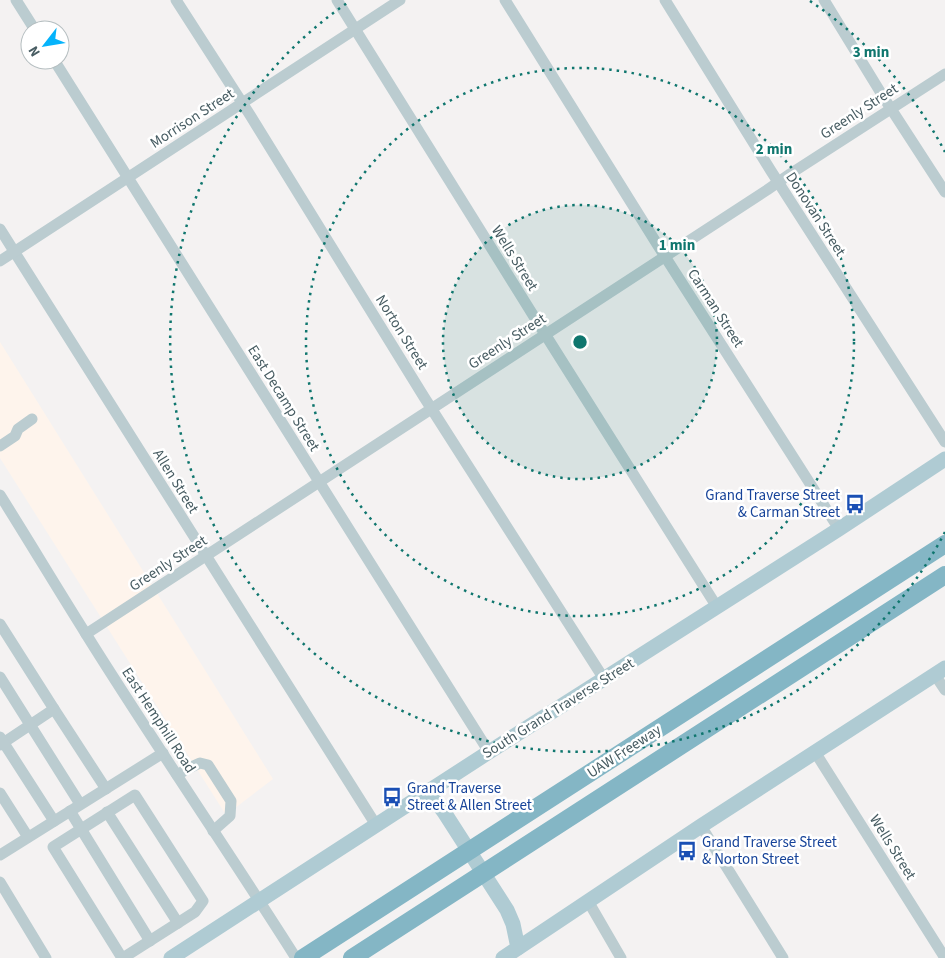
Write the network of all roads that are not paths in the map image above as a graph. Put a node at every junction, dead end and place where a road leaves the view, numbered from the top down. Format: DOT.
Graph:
graph roads {
  1 [pos="16,0"];
  2 [pos="176,0"];
  3 [pos="337,0"];
  4 [pos="400,0"];
  5 [pos="505,0"];
  6 [pos="664,0"];
  7 [pos="824,0"];
  8 [pos="29,20"];
  9 [pos="356,30"];
  10 [pos="60,70"];
  11 [pos="945,74"];
  12 [pos="241,104"];
  13 [pos="891,108"];
  14 [pos="128,178"];
  15 [pos="778,182"];
  16 [pos="945,192"];
  17 [pos="0,229"];
  18 [pos="14,251"];
  19 [pos="665,256"];
  20 [pos="0,261"];
  21 [pos="545,334"];
  22 [pos="432,409"];
  23 [pos="32,419"];
  24 [pos="945,442"];
  25 [pos="0,446"];
  26 [pos="945,459"];
  27 [pos="318,482"];
  28 [pos="0,495"];
  29 [pos="839,529"];
  30 [pos="945,544"];
  31 [pos="206,556"];
  32 [pos="945,575"];
  33 [pos="717,607"];
  34 [pos="0,624"];
  35 [pos="86,634"];
  36 [pos="940,671"];
  37 [pos="0,677"];
  38 [pos="604,679"];
  39 [pos="945,690"];
  40 [pos="54,709"];
  41 [pos="30,725"];
  42 [pos="1,741"];
  43 [pos="489,752"];
  44 [pos="815,752"];
  45 [pos="163,753"];
  46 [pos="177,775"];
  47 [pos="106,789"];
  48 [pos="0,793"];
  49 [pos="424,794"];
  50 [pos="80,804"];
  51 [pos="70,811"];
  52 [pos="107,812"];
  53 [pos="54,821"];
  54 [pos="376,825"];
  55 [pos="701,826"];
  56 [pos="81,829"];
  57 [pos="213,831"];
  58 [pos="28,837"];
  59 [pos="1,851"];
  60 [pos="0,882"];
  61 [pos="260,900"];
  62 [pos="588,901"];
  63 [pos="178,923"];
  64 [pos="150,941"];
  65 [pos="518,948"];
  66 [pos="46,958"];
  67 [pos="123,958"];
  68 [pos="171,958"];
  69 [pos="296,958"];
  70 [pos="303,958"];
  71 [pos="352,958"];
  72 [pos="503,958"];
  73 [pos="621,958"];
  74 [pos="783,958"];
  75 [pos="945,958"];
  1 -- 8 [label="street"];
  2 -- 12 [label="street, Norton Street"];
  3 -- 9 [label="street, Wells Street"];
  4 -- 9 [label="street, Morrison Street"];
  5 -- 19 [label="street, Carman Street"];
  6 -- 15 [label="street, Donovan Street"];
  7 -- 13 [label="street"];
  9 -- 12 [label="street, Morrison Street"];
  9 -- 21 [label="street, Wells Street"];
  10 -- 14 [label="street, East Decamp Street"];
  11 -- 13 [label="street, Greenly Street"];
  12 -- 14 [label="street, Morrison Street"];
  12 -- 22 [label="street, Norton Street"];
  13 -- 15 [label="street, Greenly Street"];
  13 -- 16 [label="street"];
  14 -- 18 [label="street, Morrison Street"];
  14 -- 27 [label="street, East Decamp Street"];
  15 -- 19 [label="street, Greenly Street"];
  15 -- 24 [label="street, Donovan Street"];
  17 -- 18 [label="street, Allen Street"];
  18 -- 20 [label="street, Morrison Street"];
  18 -- 31 [label="street, Allen Street"];
  19 -- 21 [label="street, Greenly Street"];
  19 -- 29 [label="street, Carman Street"];
  21 -- 22 [label="street, Greenly Street"];
  21 -- 33 [label="street, Wells Street"];
  22 -- 27 [label="street, Greenly Street"];
  22 -- 38 [label="street, Norton Street"];
  23 -- 25 [label="street"];
  26 -- 29 [label="main road, South Grand Traverse Street"];
  27 -- 31 [label="street, Greenly Street"];
  27 -- 43 [label="street, East Decamp Street"];
  28 -- 35 [label="street, East Hemphill Road"];
  29 -- 33 [label="main road, South Grand Traverse Street"];
  30 -- 70 [label="highway, UAW Freeway"];
  31 -- 35 [label="street, Greenly Street"];
  31 -- 54 [label="street, Allen Street"];
  32 -- 71 [label="highway, UAW Freeway"];
  33 -- 38 [label="main road, South Grand Traverse Street"];
  34 -- 40 [label="street"];
  35 -- 45 [label="street, East Hemphill Road"];
  36 -- 39 [label="street"];
  36 -- 44 [label="main road"];
  37 -- 41 [label="street"];
  38 -- 43 [label="main road, South Grand Traverse Street"];
  40 -- 41 [label="street"];
  40 -- 47 [label="street"];
  41 -- 42 [label="street"];
  41 -- 50 [label="street"];
  42 -- 53 [label="street"];
  43 -- 49 [label="main road, South Grand Traverse Street"];
  44 -- 55 [label="main road"];
  44 -- 75 [label="street, Wells Street"];
  45 -- 46 [label="street, East Hemphill Road"];
  45 -- 47 [label="street"];
  46 -- 57 [label="street, East Hemphill Road"];
  46 -- 57 [label="street"];
  47 -- 50 [label="street"];
  48 -- 58 [label="street"];
  49 -- 54 [label="main road, South Grand Traverse Street"];
  49 -- 65 [label="main road"];
  50 -- 51 [label="street"];
  51 -- 53 [label="street"];
  51 -- 56 [label="street"];
  52 -- 56 [label="street"];
  52 -- 63 [label="street"];
  52 -- 63 [label="street"];
  53 -- 58 [label="street"];
  54 -- 61 [label="main road, South Grand Traverse Street"];
  55 -- 62 [label="main road"];
  55 -- 74 [label="street"];
  56 -- 64 [label="street"];
  56 -- 67 [label="street"];
  57 -- 61 [label="street, East Hemphill Road"];
  58 -- 59 [label="street"];
  60 -- 66 [label="street"];
  61 -- 68 [label="main road, South Grand Traverse Street"];
  61 -- 69 [label="street, East Hemphill Road"];
  62 -- 65 [label="main road"];
  62 -- 73 [label="street"];
  63 -- 64 [label="street"];
  64 -- 67 [label="street"];
  65 -- 72 [label="main road"];
}
